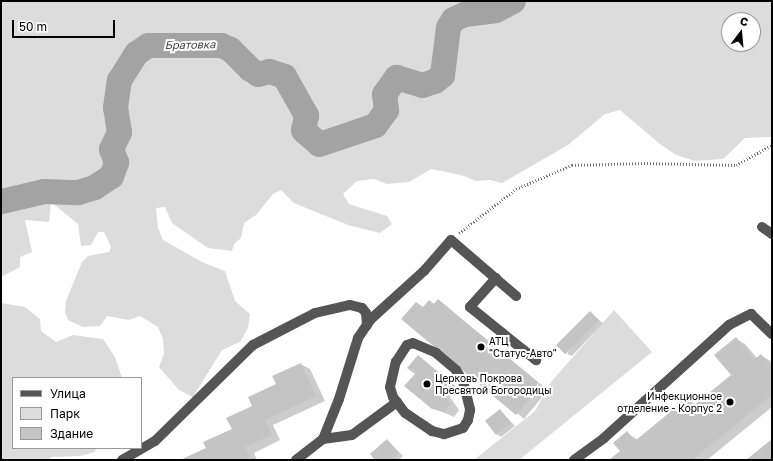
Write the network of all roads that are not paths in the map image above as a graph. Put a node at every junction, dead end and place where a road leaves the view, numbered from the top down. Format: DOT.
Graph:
graph roads {
  1 [pos="762,227"];
  2 [pos="772,234"];
  3 [pos="496,278"];
  4 [pos="516,296"];
  5 [pos="367,325"];
  6 [pos="772,334"];
  7 [pos="536,360"];
  8 [pos="397,402"];
  9 [pos="323,440"];
  10 [pos="142,448"];
  11 [pos="141,449"];
  12 [pos="122,460"];
  13 [pos="296,460"];
  14 [pos="574,460"];
  1 -- 2 [label="street"];
  3 -- 4 [label="street"];
  3 -- 5 [label="street"];
  3 -- 7 [label="street"];
  5 -- 9 [label="street"];
  5 -- 10 [label="street"];
  6 -- 14 [label="street"];
  8 -- 8 [label="street"];
  8 -- 9 [label="street"];
  9 -- 13 [label="street"];
  11 -- 12 [label="street"];
}
